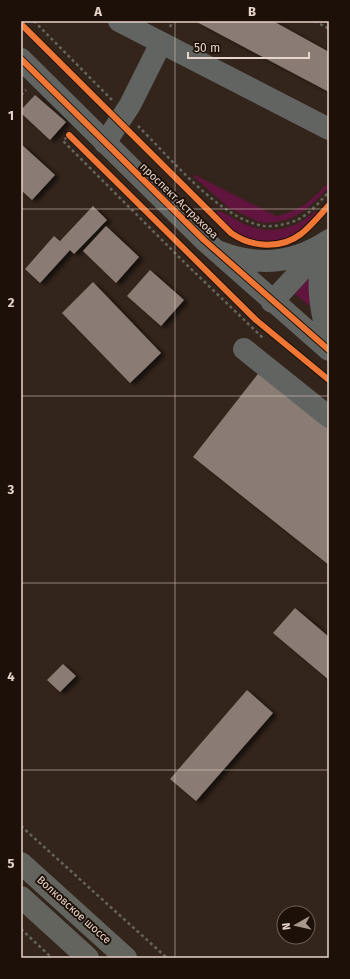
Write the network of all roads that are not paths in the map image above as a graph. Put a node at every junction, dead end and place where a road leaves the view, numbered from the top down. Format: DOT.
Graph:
graph roads {
  1 [pos="120,21"];
  2 [pos="161,43"];
  3 [pos="21,60"];
  4 [pos="329,129"];
  5 [pos="105,143"];
  6 [pos="329,241"];
  7 [pos="213,249"];
  8 [pos="272,302"];
  9 [pos="329,338"];
  10 [pos="244,349"];
  11 [pos="329,350"];
  12 [pos="329,417"];
  13 [pos="21,863"];
  14 [pos="21,897"];
  15 [pos="85,957"];
  16 [pos="126,958"];
  1 -- 2 [label="street"];
  2 -- 4 [label="street"];
  2 -- 5 [label="street"];
  3 -- 5 [label="street, проспект Астрахова"];
  5 -- 7 [label="street, проспект Астрахова"];
  6 -- 7 [label="street"];
  6 -- 8 [label="street"];
  6 -- 9 [label="street"];
  7 -- 8 [label="street, проспект Астрахова"];
  8 -- 11 [label="street, проспект Астрахова"];
  10 -- 12 [label="street"];
  13 -- 16 [label="main road, Волковское шоссе"];
  14 -- 15 [label="main road"];
}
